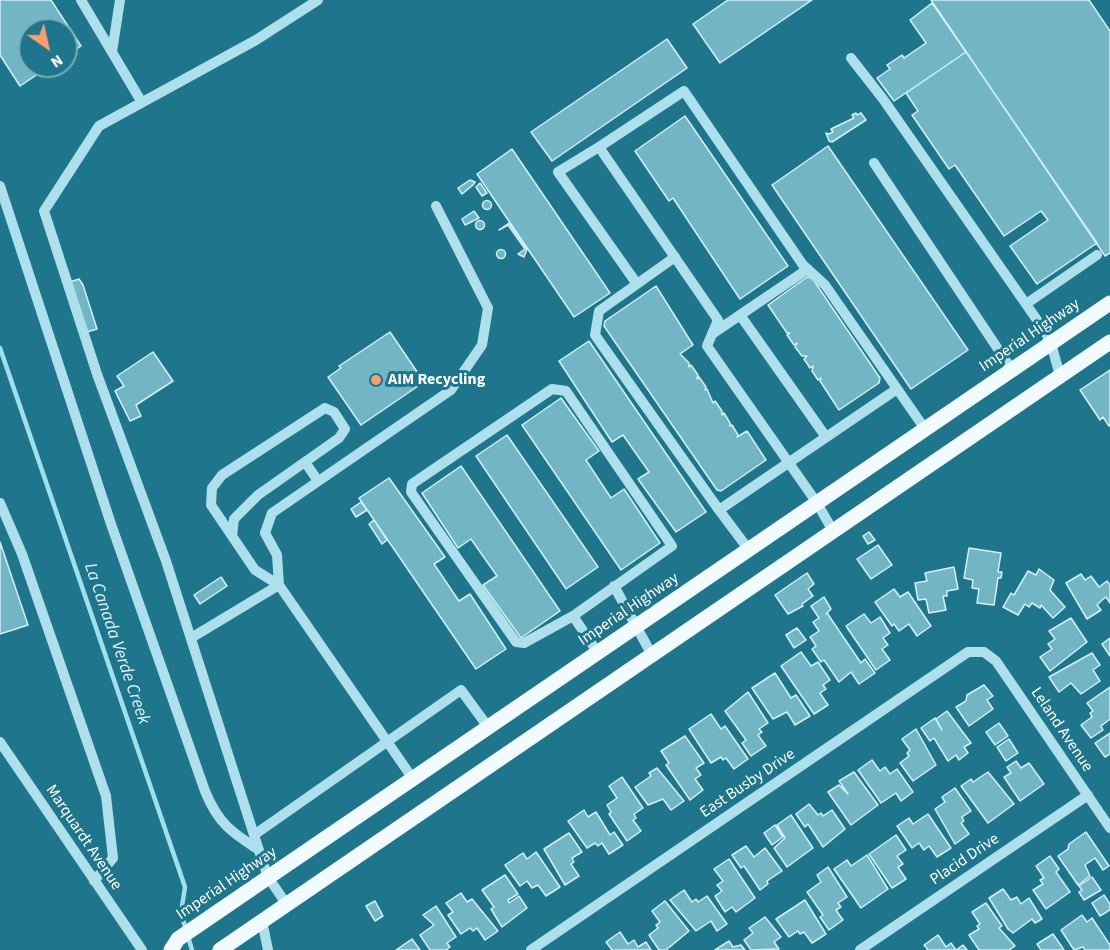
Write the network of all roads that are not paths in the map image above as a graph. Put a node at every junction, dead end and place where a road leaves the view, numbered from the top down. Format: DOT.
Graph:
graph roads {
  1 [pos="81,0"];
  2 [pos="120,0"];
  3 [pos="318,0"];
  4 [pos="112,52"];
  5 [pos="851,58"];
  6 [pos="141,101"];
  7 [pos="599,147"];
  8 [pos="874,163"];
  9 [pos="2,194"];
  10 [pos="436,206"];
  11 [pos="1097,255"];
  12 [pos="675,257"];
  13 [pos="808,269"];
  14 [pos="636,284"];
  15 [pos="1110,303"];
  16 [pos="1026,304"];
  17 [pos="740,315"];
  18 [pos="712,334"];
  19 [pos="1110,342"];
  20 [pos="1051,343"];
  21 [pos="1012,370"];
  22 [pos="1060,376"];
  23 [pos="897,389"];
  24 [pos="925,429"];
  25 [pos="826,437"];
  26 [pos="305,462"];
  27 [pos="789,462"];
  28 [pos="318,481"];
  29 [pos="0,503"];
  30 [pos="817,503"];
  31 [pos="719,510"];
  32 [pos="833,531"];
  33 [pos="232,536"];
  34 [pos="749,550"];
  35 [pos="279,585"];
  36 [pos="614,586"];
  37 [pos="573,616"];
  38 [pos="636,627"];
  39 [pos="191,638"];
  40 [pos="984,651"];
  41 [pos="598,653"];
  42 [pos="652,655"];
  43 [pos="488,728"];
  44 [pos="0,742"];
  45 [pos="389,742"];
  46 [pos="413,779"];
  47 [pos="1088,795"];
  48 [pos="1110,828"];
  49 [pos="254,835"];
  50 [pos="259,850"];
  51 [pos="268,877"];
  52 [pos="94,881"];
  53 [pos="287,905"];
  54 [pos="262,921"];
  55 [pos="142,950"];
  56 [pos="171,950"];
  57 [pos="220,950"];
  58 [pos="268,950"];
  59 [pos="531,950"];
  60 [pos="860,950"];
  1 -- 4 [label="street"];
  2 -- 4 [label="street"];
  3 -- 6 [label="street"];
  4 -- 6 [label="street"];
  5 -- 16 [label="street"];
  6 -- 39 [label="street"];
  7 -- 12 [label="street"];
  7 -- 13 [label="street"];
  7 -- 14 [label="street"];
  8 -- 21 [label="street"];
  9 -- 50 [label="street"];
  10 -- 28 [label="street"];
  11 -- 16 [label="street"];
  12 -- 14 [label="street"];
  12 -- 18 [label="street"];
  13 -- 17 [label="street"];
  13 -- 23 [label="street"];
  14 -- 31 [label="street"];
  15 -- 20 [label="main road, Imperial Highway"];
  16 -- 20 [label="street"];
  17 -- 18 [label="street"];
  17 -- 25 [label="street"];
  18 -- 27 [label="street"];
  19 -- 22 [label="main road"];
  20 -- 21 [label="main road, Imperial Highway"];
  20 -- 22 [label="street"];
  21 -- 24 [label="main road, Imperial Highway"];
  22 -- 32 [label="main road"];
  23 -- 24 [label="street"];
  23 -- 25 [label="street"];
  24 -- 30 [label="main road, Imperial Highway"];
  25 -- 27 [label="street"];
  26 -- 28 [label="street"];
  26 -- 33 [label="street"];
  26 -- 33 [label="street"];
  27 -- 30 [label="street"];
  27 -- 31 [label="street"];
  28 -- 35 [label="street"];
  29 -- 52 [label="street"];
  30 -- 32 [label="street"];
  30 -- 34 [label="main road, Imperial Highway"];
  31 -- 34 [label="street"];
  32 -- 42 [label="main road"];
  33 -- 35 [label="street"];
  34 -- 38 [label="main road, Imperial Highway"];
  35 -- 39 [label="street"];
  35 -- 45 [label="street"];
  36 -- 37 [label="street"];
  36 -- 37 [label="street"];
  36 -- 38 [label="street"];
  37 -- 41 [label="street"];
  38 -- 41 [label="main road, Imperial Highway"];
  38 -- 42 [label="street"];
  39 -- 49 [label="street"];
  40 -- 47 [label="street, Leland Avenue"];
  40 -- 59 [label="street, East Busby Drive"];
  41 -- 43 [label="main road, Imperial Highway"];
  42 -- 53 [label="main road"];
  43 -- 45 [label="street"];
  43 -- 46 [label="main road, Imperial Highway"];
  44 -- 52 [label="street, Marquardt Avenue"];
  45 -- 46 [label="street"];
  45 -- 49 [label="street"];
  46 -- 51 [label="main road, Imperial Highway"];
  47 -- 48 [label="street, Leland Avenue"];
  47 -- 60 [label="street, Placid Drive"];
  49 -- 50 [label="street"];
  50 -- 51 [label="street"];
  51 -- 53 [label="street"];
  51 -- 56 [label="main road, Imperial Highway"];
  52 -- 55 [label="street, Marquardt Avenue"];
  53 -- 54 [label="main road"];
  54 -- 57 [label="main road"];
  54 -- 58 [label="street"];
}
